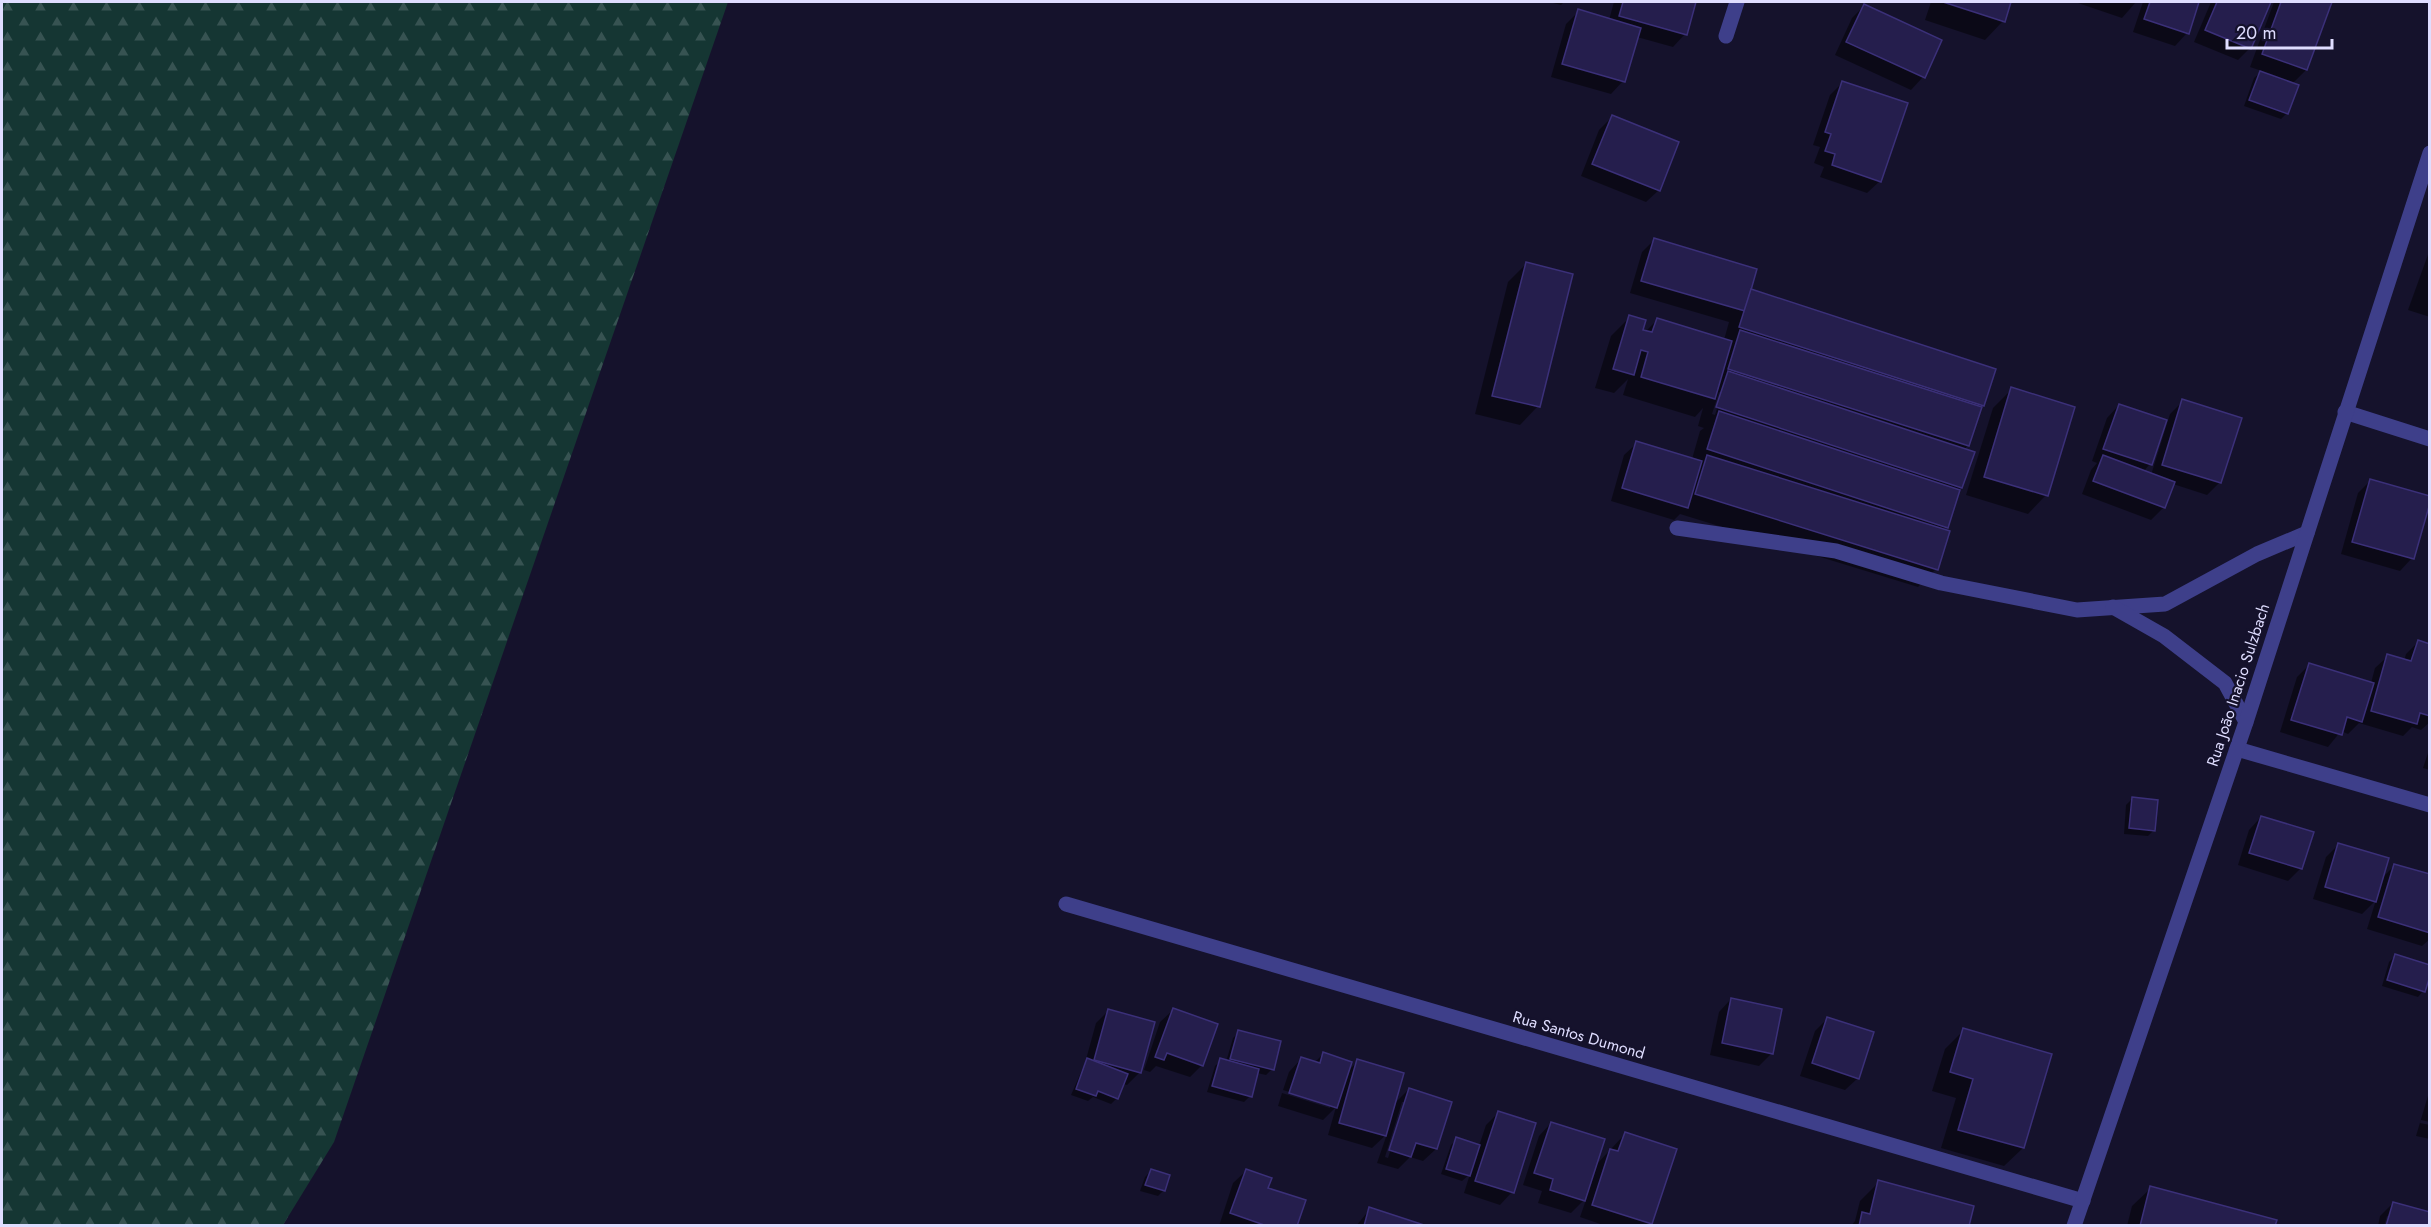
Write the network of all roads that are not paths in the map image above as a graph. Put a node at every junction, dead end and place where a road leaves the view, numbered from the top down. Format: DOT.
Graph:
graph roads {
  1 [pos="1737,2"];
  2 [pos="1726,36"];
  3 [pos="2430,153"];
  4 [pos="2345,412"];
  5 [pos="2430,439"];
  6 [pos="1677,528"];
  7 [pos="2307,533"];
  8 [pos="2113,608"];
  9 [pos="2246,722"];
  10 [pos="2236,749"];
  11 [pos="2430,805"];
  12 [pos="1066,904"];
  13 [pos="2083,1201"];
  14 [pos="2074,1226"];
  1 -- 2 [label="street"];
  3 -- 4 [label="street, Rua João Inacio Sulzbach"];
  4 -- 5 [label="street"];
  4 -- 7 [label="street, Rua João Inacio Sulzbach"];
  6 -- 8 [label="street"];
  7 -- 8 [label="street"];
  7 -- 9 [label="street, Rua João Inacio Sulzbach"];
  8 -- 9 [label="street"];
  9 -- 10 [label="street, Rua João Inacio Sulzbach"];
  10 -- 11 [label="street"];
  10 -- 13 [label="street, Rua João Inacio Sulzbach"];
  12 -- 13 [label="street, Rua Santos Dumond"];
  13 -- 14 [label="street, Rua João Inacio Sulzbach"];
}
